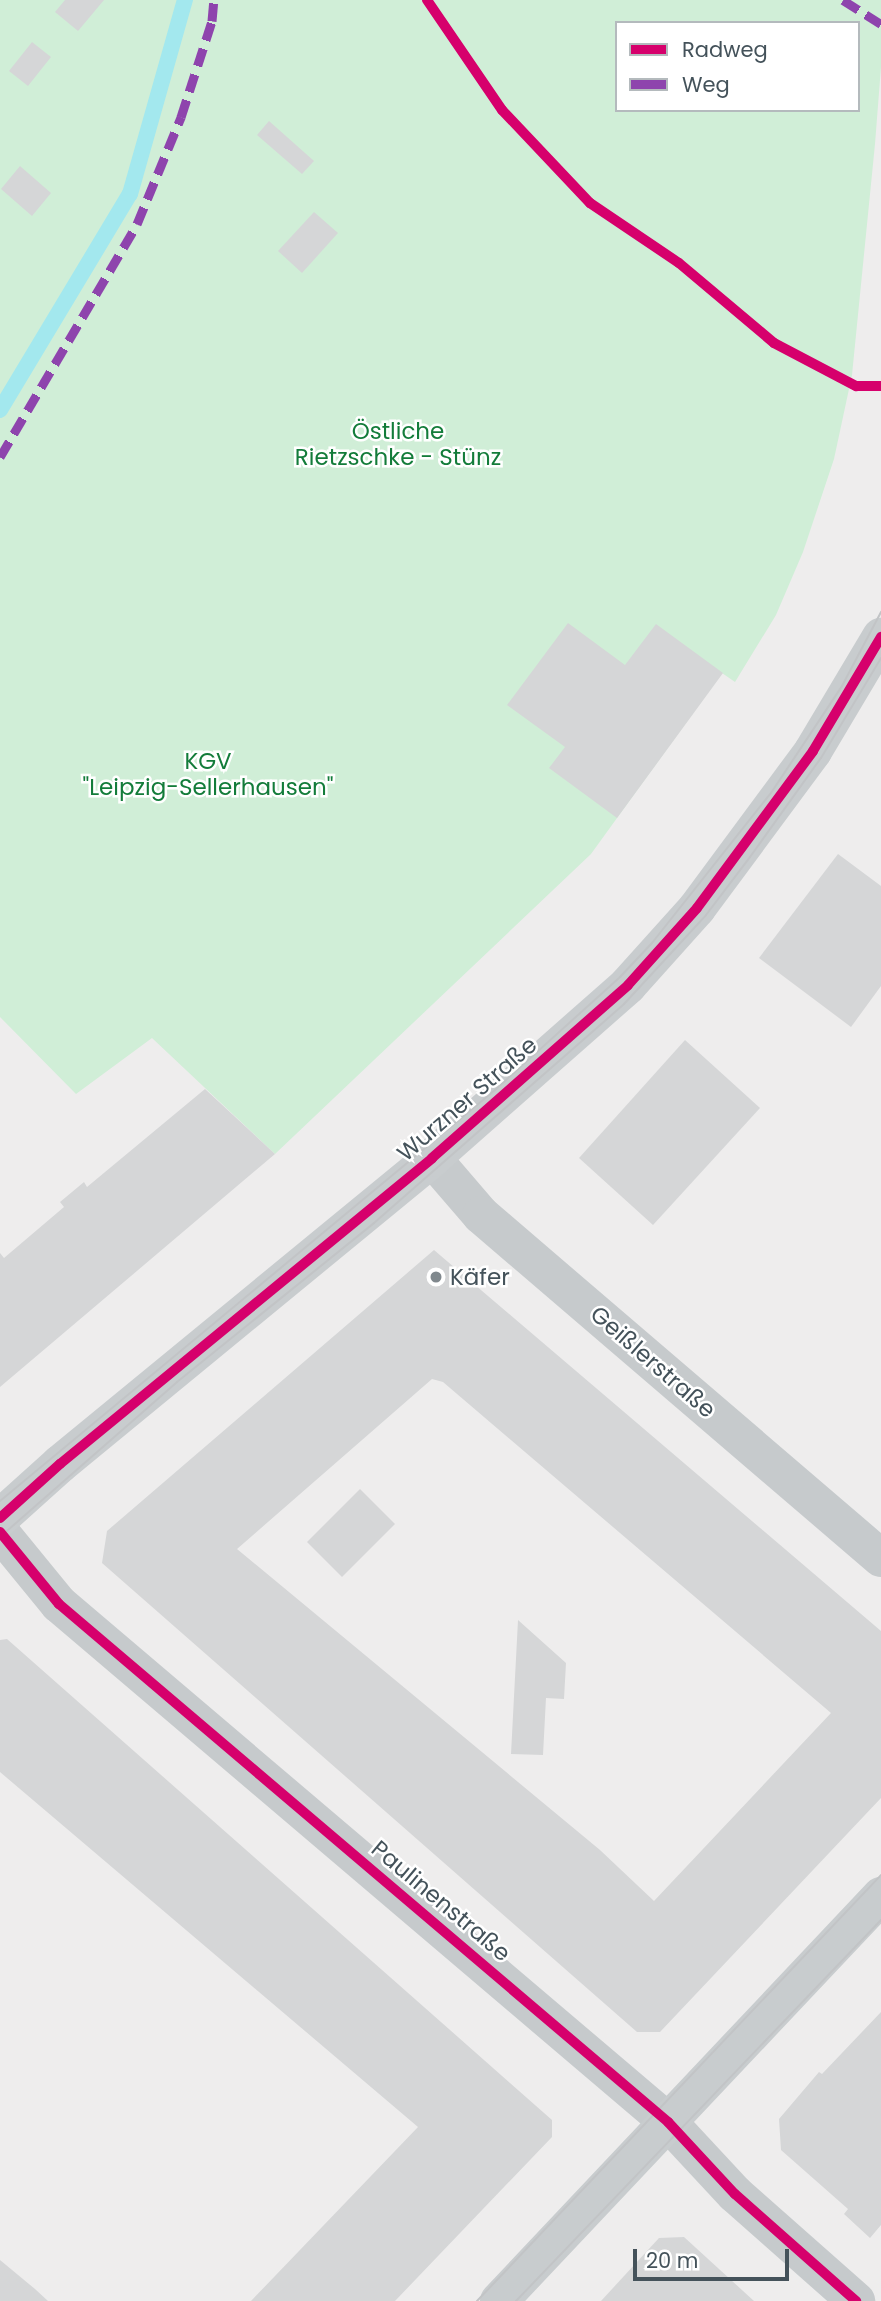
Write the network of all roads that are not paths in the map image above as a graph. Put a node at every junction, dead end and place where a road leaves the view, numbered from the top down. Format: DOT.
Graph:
graph roads {
  1 [pos="881,637"];
  2 [pos="432,1158"];
  3 [pos="0,1518"];
  4 [pos="0,1532"];
  5 [pos="881,1558"];
  6 [pos="881,1896"];
  7 [pos="668,2122"];
  8 [pos="499,2301"];
  9 [pos="856,2301"];
  1 -- 2 [label="main road, Wurzner Straße"];
  2 -- 3 [label="main road, Wurzner Straße"];
  2 -- 5 [label="street, Geißlerstraße"];
  4 -- 7 [label="street, Paulinenstraße"];
  6 -- 7 [label="main road"];
  7 -- 8 [label="main road"];
  7 -- 9 [label="street, Paulinenstraße"];
}
